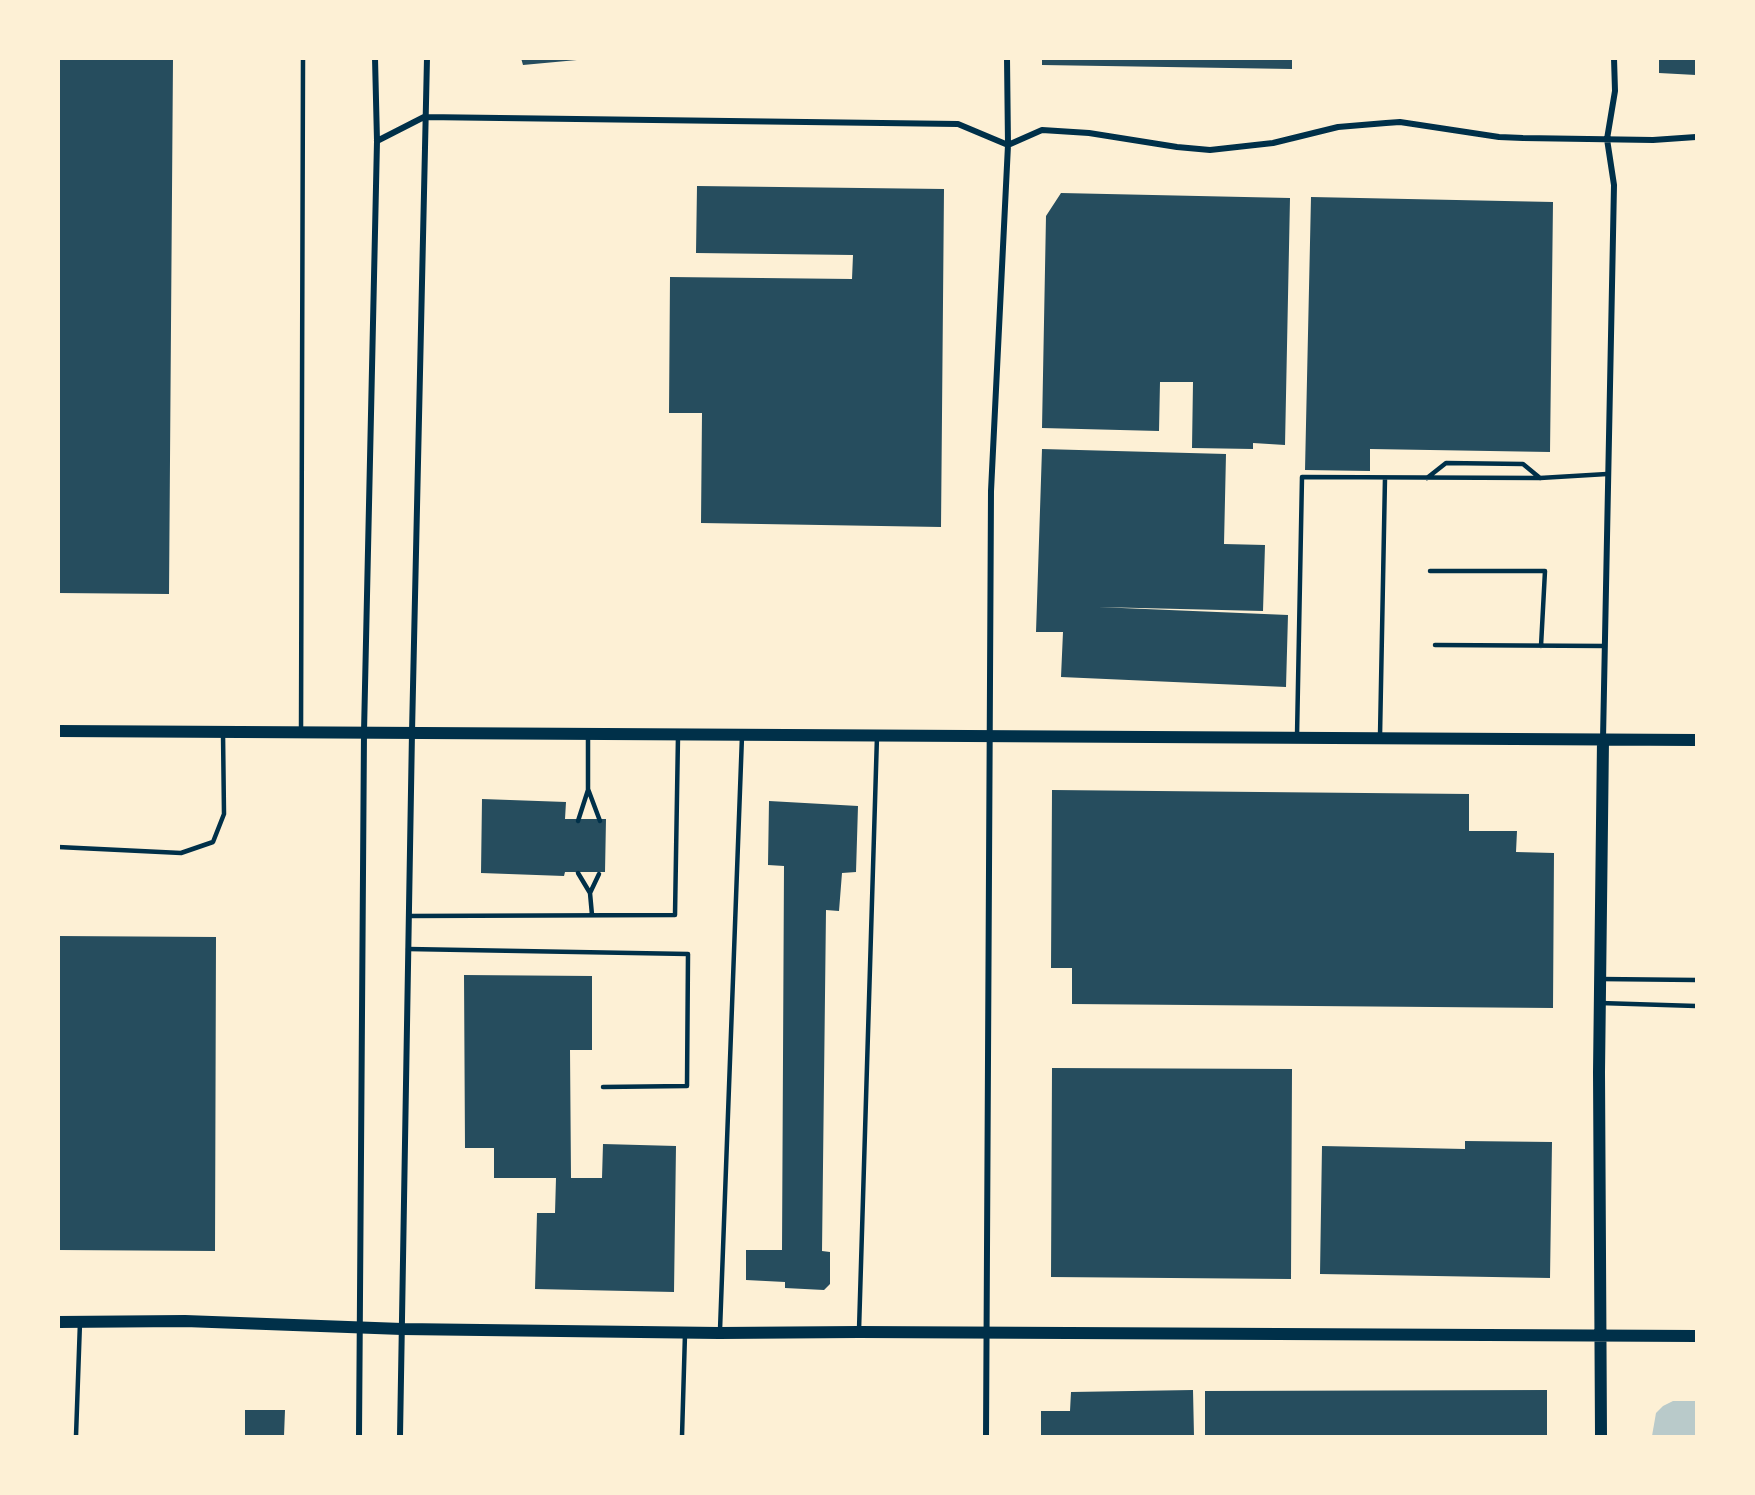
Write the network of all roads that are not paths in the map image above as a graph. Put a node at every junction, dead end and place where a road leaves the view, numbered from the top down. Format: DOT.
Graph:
graph roads {
  1 [pos="303,58"];
  2 [pos="375,58"];
  3 [pos="427,58"];
  4 [pos="1007,58"];
  5 [pos="1614,58"];
  6 [pos="424,117"];
  7 [pos="1696,137"];
  8 [pos="1607,139"];
  9 [pos="377,141"];
  10 [pos="1008,144"];
  11 [pos="1607,474"];
  12 [pos="1385,478"];
  13 [pos="1427,478"];
  14 [pos="1540,478"];
  15 [pos="1430,571"];
  16 [pos="1435,645"];
  17 [pos="1541,646"];
  18 [pos="1605,646"];
  19 [pos="58,731"];
  20 [pos="223,732"];
  21 [pos="301,732"];
  22 [pos="364,732"];
  23 [pos="412,732"];
  24 [pos="588,732"];
  25 [pos="678,733"];
  26 [pos="742,734"];
  27 [pos="877,735"];
  28 [pos="990,736"];
  29 [pos="1297,738"];
  30 [pos="1380,738"];
  31 [pos="1603,740"];
  32 [pos="1696,740"];
  33 [pos="588,789"];
  34 [pos="578,821"];
  35 [pos="600,821"];
  36 [pos="58,847"];
  37 [pos="578,873"];
  38 [pos="599,874"];
  39 [pos="590,894"];
  40 [pos="592,915"];
  41 [pos="409,916"];
  42 [pos="408,949"];
  43 [pos="1600,979"];
  44 [pos="1696,980"];
  45 [pos="1600,1003"];
  46 [pos="1696,1006"];
  47 [pos="603,1087"];
  48 [pos="58,1322"];
  49 [pos="80,1322"];
  50 [pos="361,1328"];
  51 [pos="402,1329"];
  52 [pos="685,1332"];
  53 [pos="859,1332"];
  54 [pos="720,1333"];
  55 [pos="988,1333"];
  56 [pos="1600,1335"];
  57 [pos="1696,1336"];
  58 [pos="76,1437"];
  59 [pos="359,1437"];
  60 [pos="400,1437"];
  61 [pos="682,1437"];
  62 [pos="986,1437"];
  63 [pos="1601,1437"];
  1 -- 21 [label="lane"];
  2 -- 9 [label="street"];
  3 -- 6 [label="street"];
  4 -- 10 [label="street"];
  5 -- 8 [label="street"];
  6 -- 9 [label="street"];
  6 -- 10 [label="street"];
  6 -- 23 [label="street"];
  7 -- 8 [label="street"];
  8 -- 10 [label="street"];
  8 -- 11 [label="street"];
  9 -- 22 [label="street"];
  10 -- 28 [label="street"];
  11 -- 14 [label="lane"];
  11 -- 18 [label="street"];
  12 -- 13 [label="lane"];
  12 -- 29 [label="lane"];
  12 -- 30 [label="lane"];
  13 -- 14 [label="lane"];
  13 -- 14 [label="lane"];
  15 -- 17 [label="lane"];
  16 -- 17 [label="lane"];
  17 -- 18 [label="lane"];
  18 -- 31 [label="street"];
  19 -- 20 [label="main road"];
  20 -- 21 [label="main road"];
  20 -- 36 [label="lane"];
  21 -- 22 [label="main road"];
  22 -- 23 [label="main road"];
  22 -- 50 [label="street"];
  23 -- 24 [label="main road"];
  23 -- 41 [label="street"];
  24 -- 25 [label="main road"];
  24 -- 33 [label="lane"];
  25 -- 26 [label="main road"];
  25 -- 40 [label="lane"];
  26 -- 27 [label="main road"];
  26 -- 54 [label="lane"];
  27 -- 28 [label="main road"];
  27 -- 53 [label="lane"];
  28 -- 29 [label="main road"];
  28 -- 55 [label="street"];
  29 -- 30 [label="main road"];
  30 -- 31 [label="main road"];
  31 -- 32 [label="main road"];
  31 -- 43 [label="main road"];
  33 -- 34 [label="lane"];
  33 -- 35 [label="lane"];
  37 -- 39 [label="lane"];
  38 -- 39 [label="lane"];
  39 -- 40 [label="lane"];
  40 -- 41 [label="lane"];
  41 -- 42 [label="street"];
  42 -- 47 [label="lane"];
  42 -- 51 [label="street"];
  43 -- 44 [label="lane"];
  43 -- 45 [label="main road"];
  45 -- 46 [label="lane"];
  45 -- 56 [label="main road"];
  48 -- 49 [label="main road"];
  49 -- 50 [label="main road"];
  49 -- 58 [label="lane"];
  50 -- 51 [label="main road"];
  50 -- 59 [label="street"];
  51 -- 52 [label="main road"];
  51 -- 60 [label="street"];
  52 -- 54 [label="main road"];
  52 -- 61 [label="lane"];
  53 -- 54 [label="main road"];
  53 -- 55 [label="main road"];
  55 -- 56 [label="main road"];
  55 -- 62 [label="street"];
  56 -- 57 [label="main road"];
  56 -- 63 [label="main road"];
}
